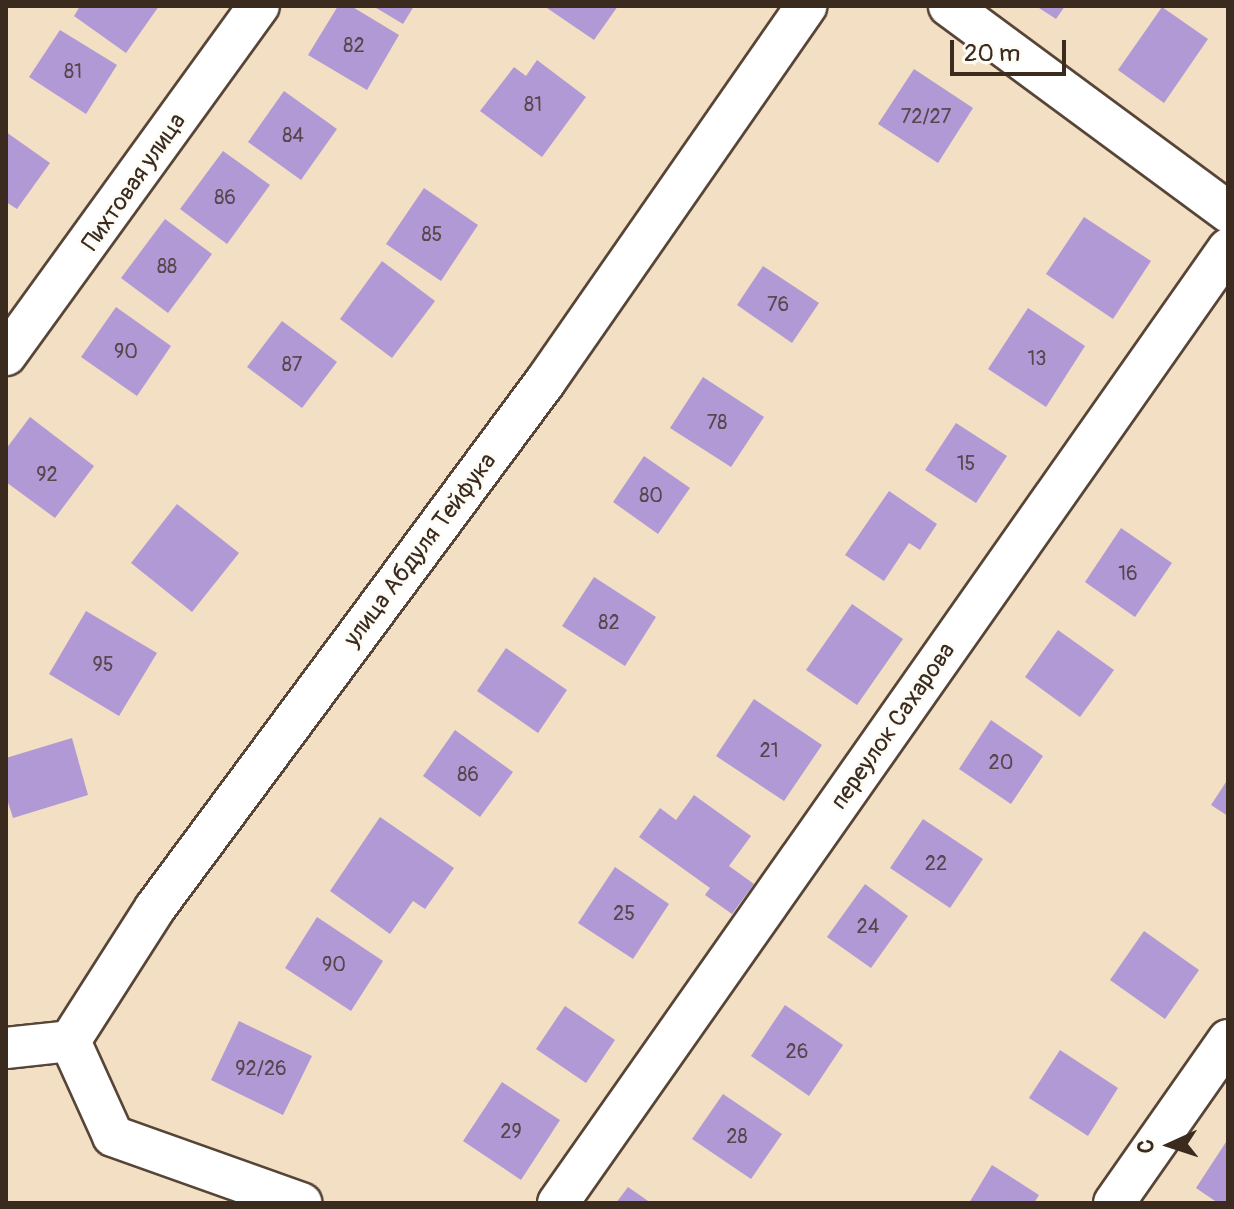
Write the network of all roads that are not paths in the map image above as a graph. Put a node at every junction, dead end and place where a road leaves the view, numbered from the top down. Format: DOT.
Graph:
graph roads {
  1 [pos="259,6"];
  2 [pos="806,6"];
  3 [pos="949,6"];
  4 [pos="1228,212"];
  5 [pos="1228,249"];
  6 [pos="6,355"];
  7 [pos="1228,1040"];
  8 [pos="70,1041"];
  9 [pos="6,1048"];
  10 [pos="240,1194"];
  11 [pos="301,1203"];
  12 [pos="558,1203"];
  13 [pos="1114,1203"];
  1 -- 6 [label="street, Пихтовая улица"];
  2 -- 8 [label="street, улица Абдуля Тейфука"];
  3 -- 4 [label="street"];
  5 -- 12 [label="street, переулок Сахарова"];
  7 -- 13 [label="street"];
  8 -- 9 [label="street"];
  8 -- 10 [label="street"];
  10 -- 11 [label="street"];
}
